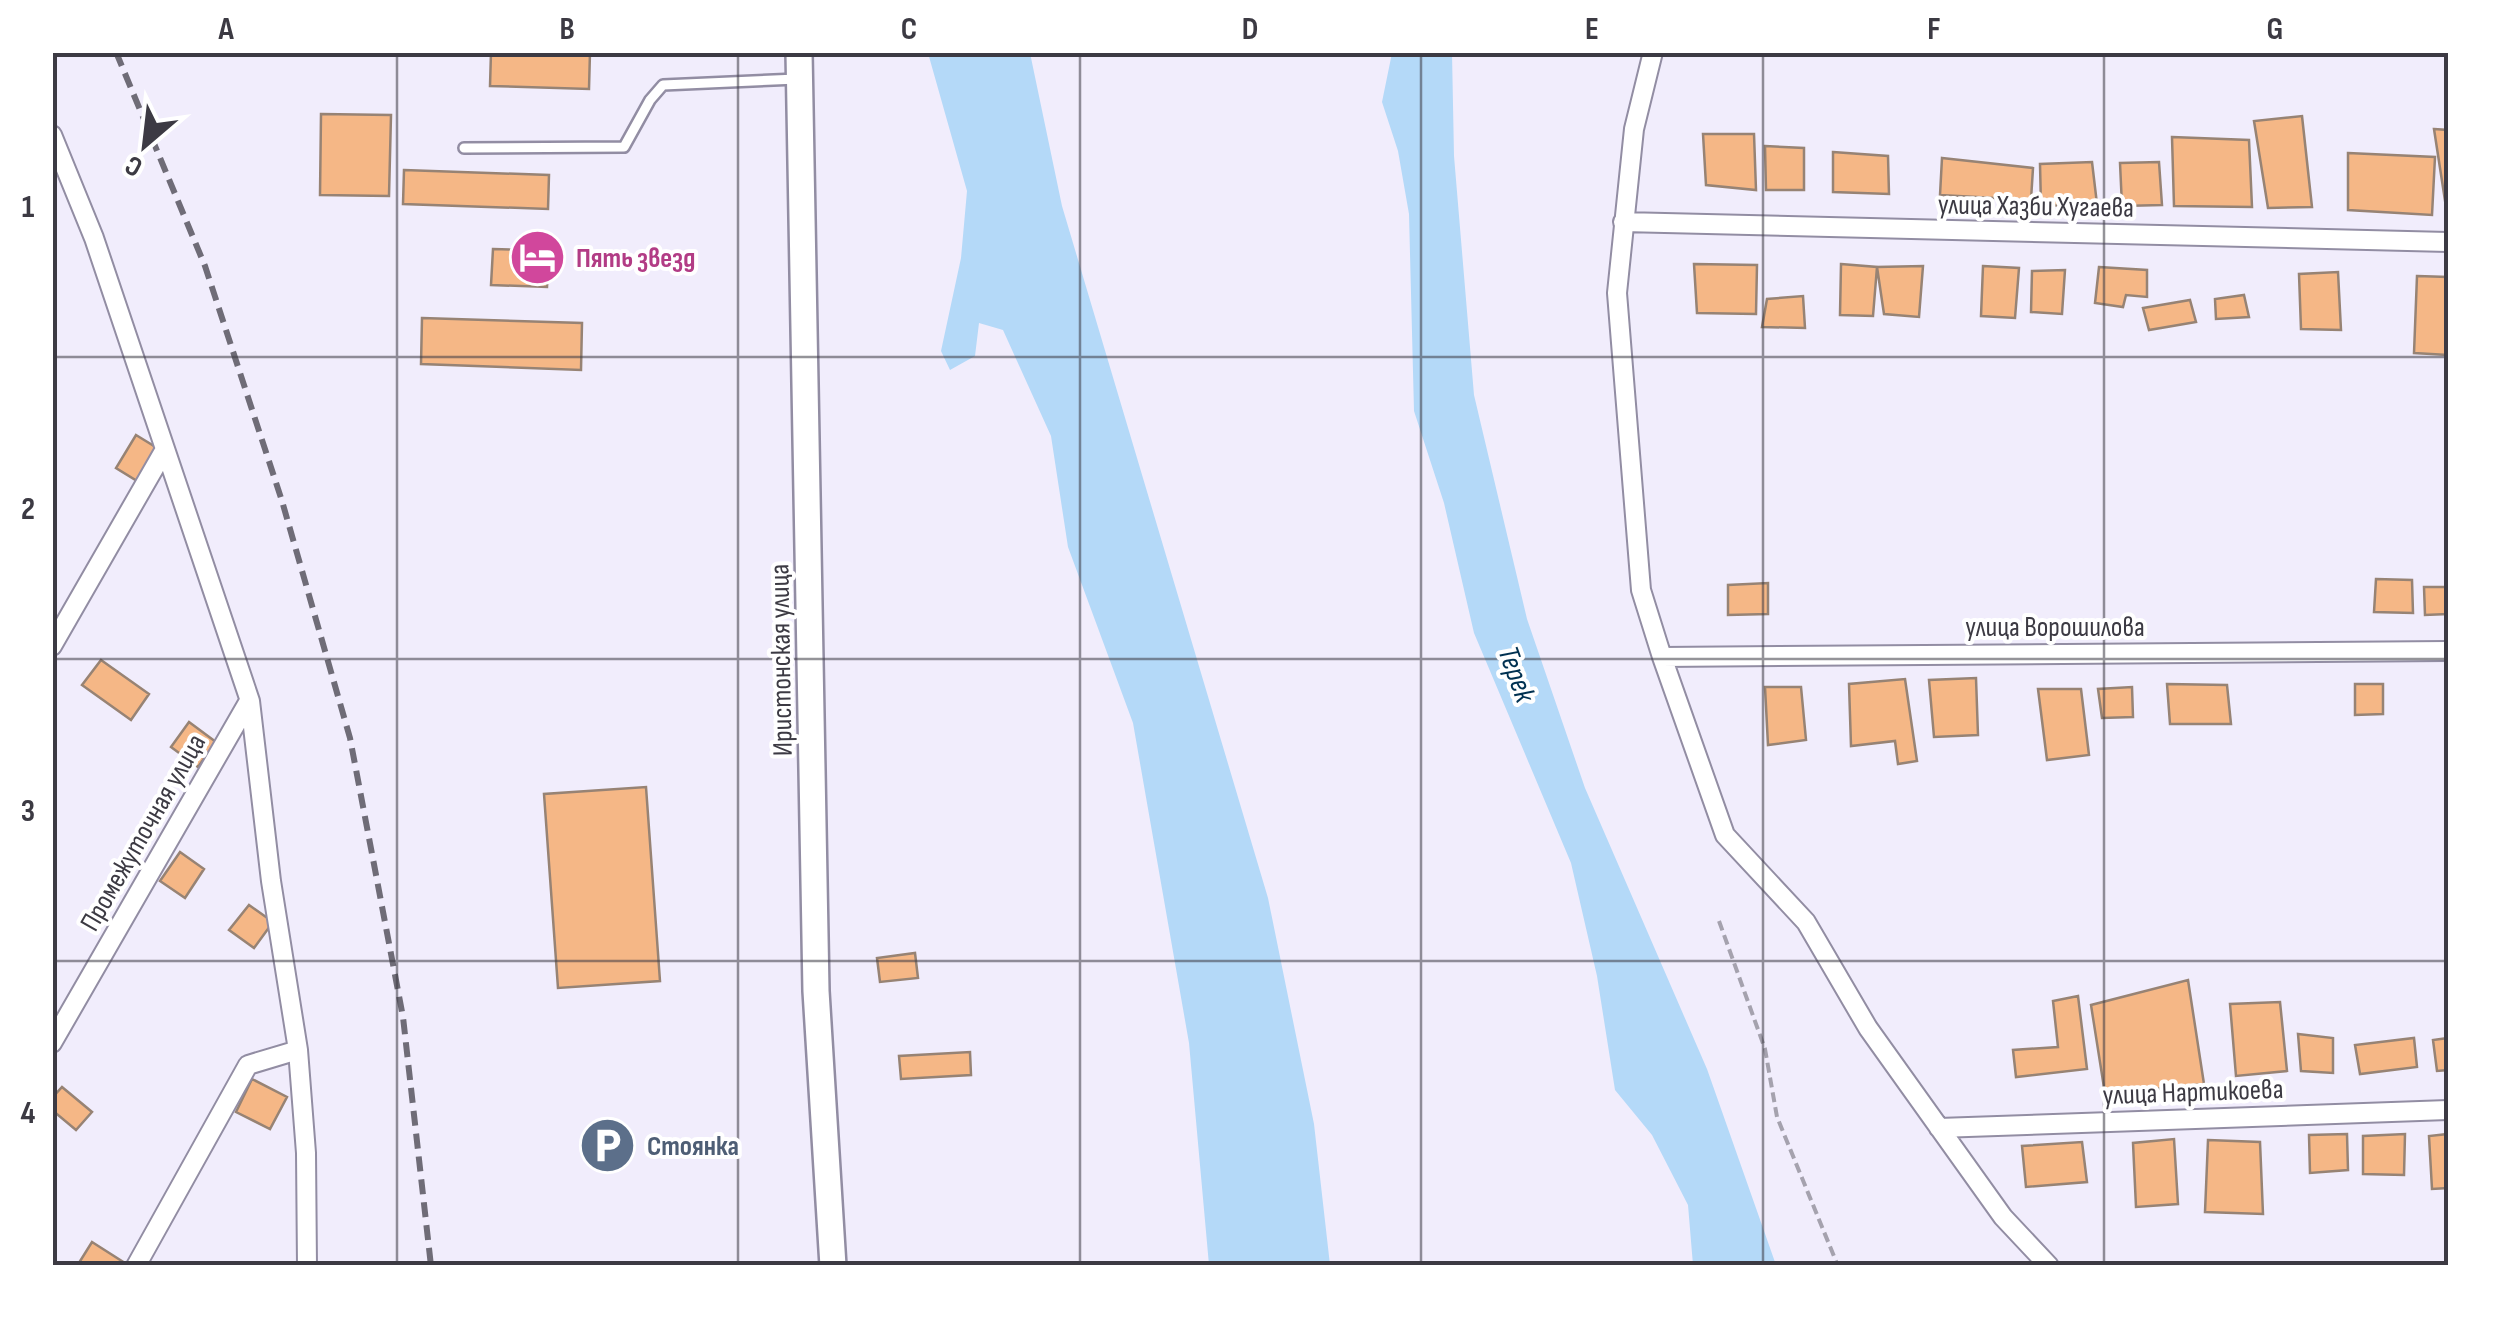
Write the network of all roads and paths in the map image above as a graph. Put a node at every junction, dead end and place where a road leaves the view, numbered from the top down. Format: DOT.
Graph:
graph roads {
  1 [pos="799,52"];
  2 [pos="1653,52"];
  3 [pos="800,79"];
  4 [pos="52,135"];
  5 [pos="464,148"];
  6 [pos="1623,222"];
  7 [pos="2448,242"];
  8 [pos="164,450"];
  9 [pos="52,646"];
  10 [pos="2448,651"];
  11 [pos="1662,656"];
  12 [pos="250,700"];
  13 [pos="1719,921"];
  14 [pos="52,1043"];
  15 [pos="298,1050"];
  16 [pos="2448,1110"];
  17 [pos="1939,1128"];
  18 [pos="136,1266"];
  19 [pos="308,1266"];
  20 [pos="833,1266"];
  21 [pos="1838,1266"];
  22 [pos="2049,1266"];
  1 -- 3 [label="main road, Иристонская улица"];
  2 -- 6 [label="street"];
  3 -- 5 [label="lane"];
  3 -- 20 [label="main road, Иристонская улица"];
  4 -- 8 [label="street"];
  6 -- 7 [label="street, улица Хазби Хугаева"];
  6 -- 11 [label="street"];
  8 -- 9 [label="street"];
  8 -- 12 [label="street"];
  10 -- 11 [label="street, улица Ворошилова"];
  11 -- 17 [label="street"];
  12 -- 14 [label="street, Промежуточная улица"];
  12 -- 15 [label="street"];
  13 -- 21 [label="path"];
  15 -- 18 [label="street"];
  15 -- 19 [label="street"];
  16 -- 17 [label="street, улица Нартикоева"];
  17 -- 22 [label="street"];
}
